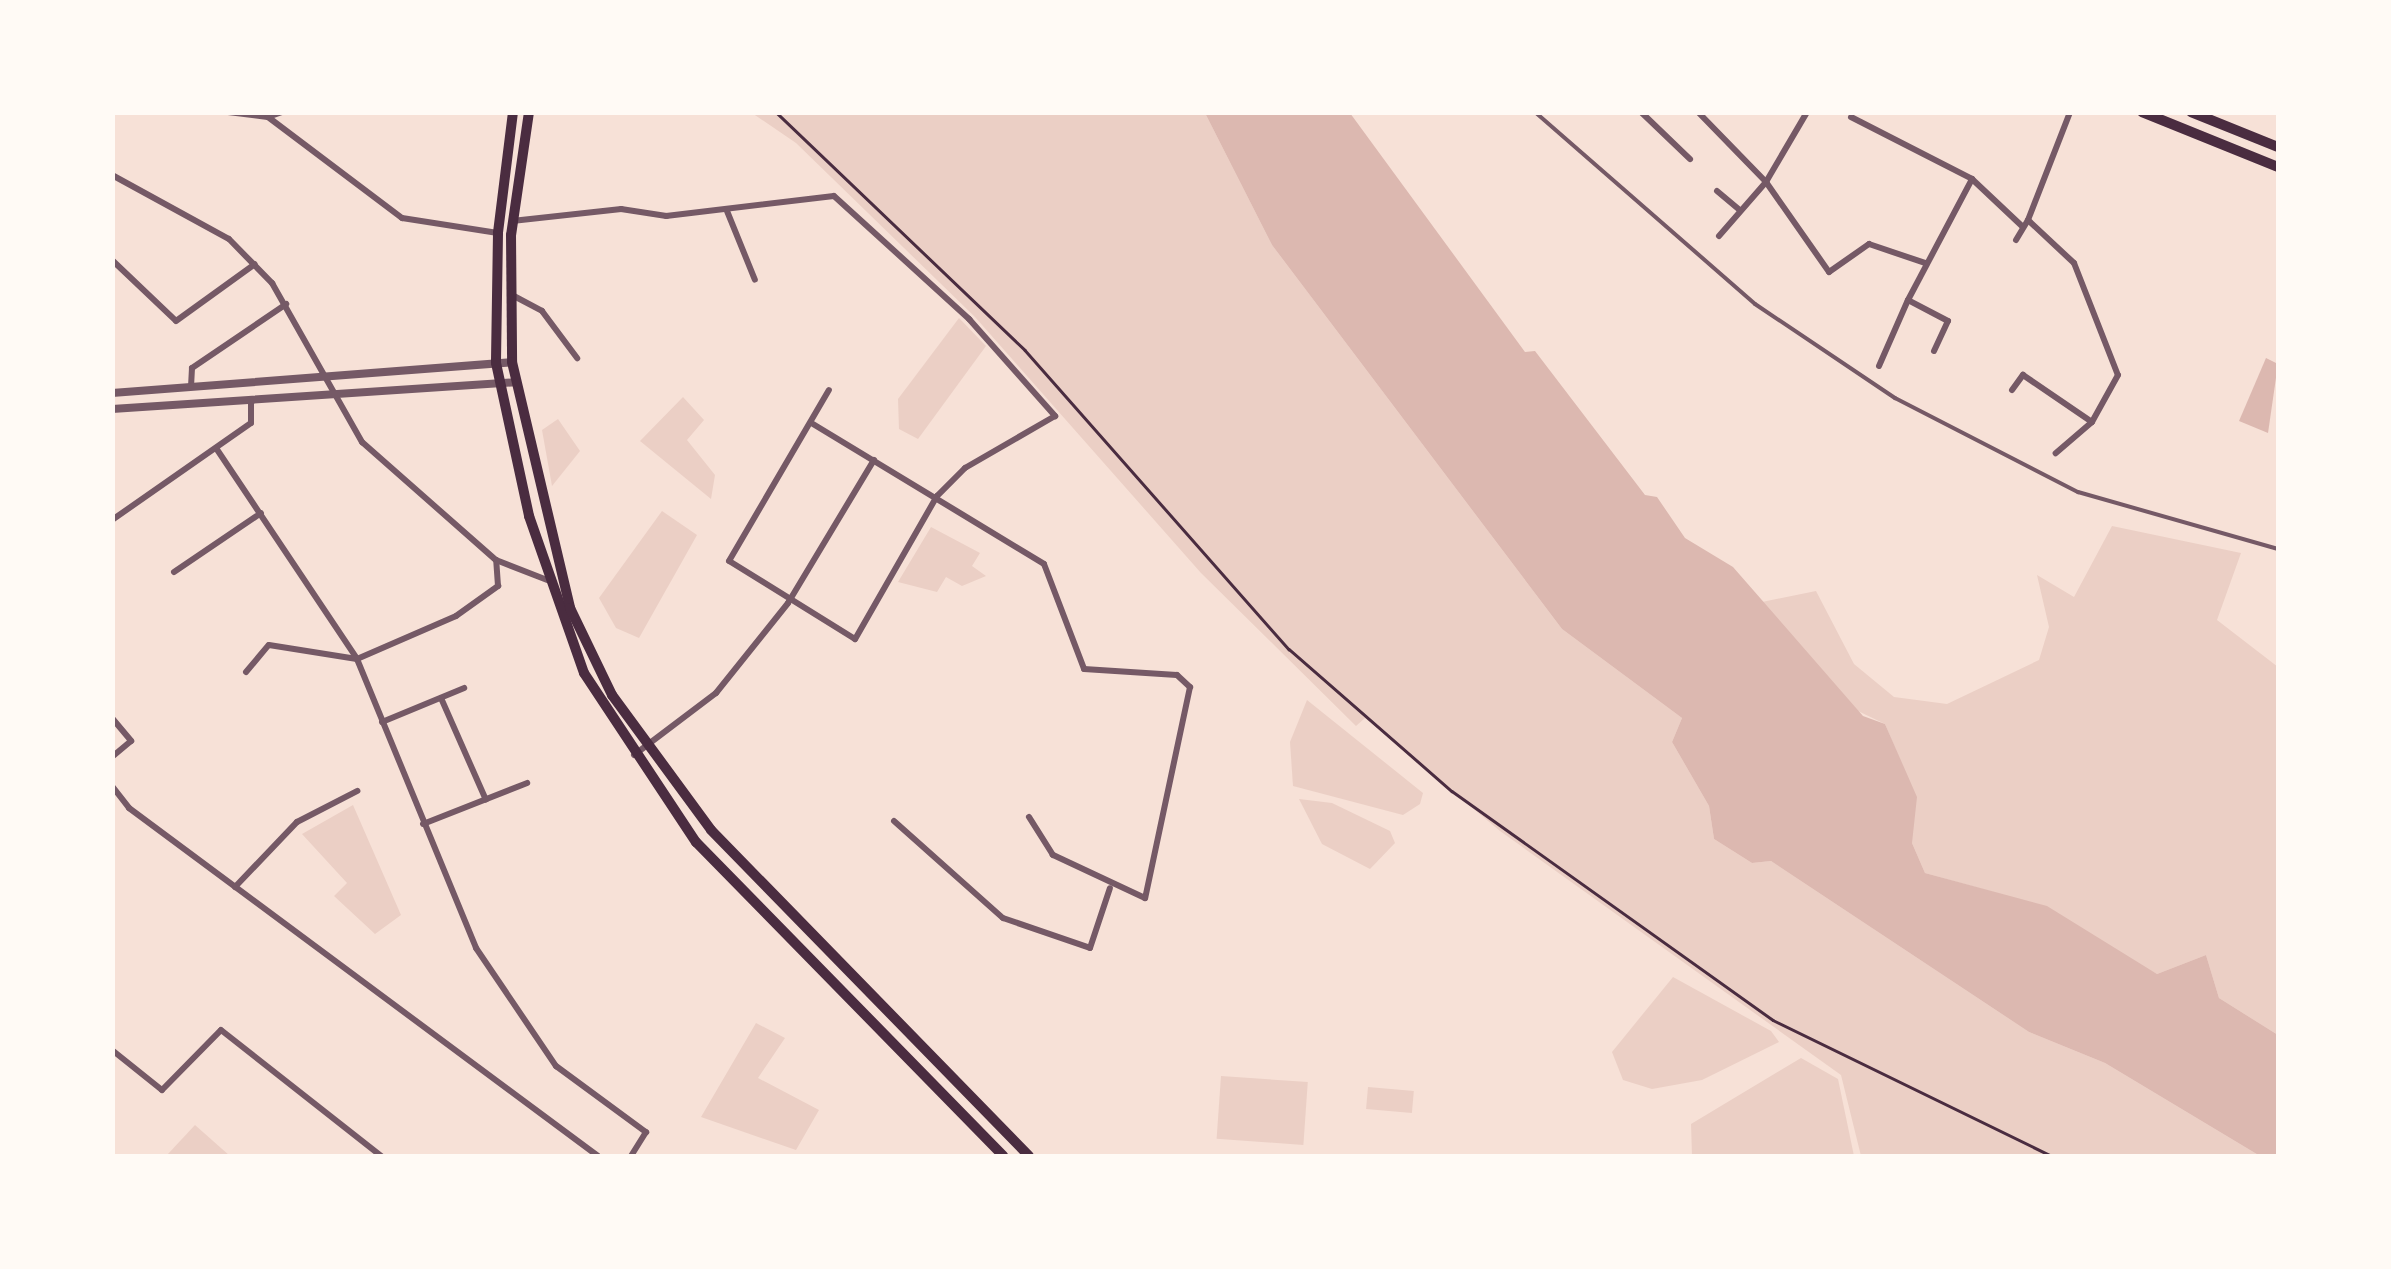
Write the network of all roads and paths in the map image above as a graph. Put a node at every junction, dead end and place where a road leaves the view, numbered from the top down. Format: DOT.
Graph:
graph roads {
  1 [pos="228,112"];
  2 [pos="514,112"];
  3 [pos="529,112"];
  4 [pos="776,112"];
  5 [pos="1535,112"];
  6 [pos="1642,112"];
  7 [pos="1698,112"];
  8 [pos="1807,112"];
  9 [pos="2070,112"];
  10 [pos="2142,112"];
  11 [pos="2191,112"];
  12 [pos="280,113"];
  13 [pos="1851,116"];
  14 [pos="268,118"];
  15 [pos="2278,148"];
  16 [pos="1690,159"];
  17 [pos="2278,167"];
  18 [pos="112,175"];
  19 [pos="1972,179"];
  20 [pos="1766,182"];
  21 [pos="1717,191"];
  22 [pos="1740,210"];
  23 [pos="727,211"];
  24 [pos="512,220"];
  25 [pos="2026,224"];
  26 [pos="498,233"];
  27 [pos="1719,236"];
  28 [pos="2016,240"];
  29 [pos="112,260"];
  30 [pos="1925,263"];
  31 [pos="255,264"];
  32 [pos="755,280"];
  33 [pos="510,295"];
  34 [pos="1908,300"];
  35 [pos="286,304"];
  36 [pos="1934,352"];
  37 [pos="577,358"];
  38 [pos="512,362"];
  39 [pos="496,363"];
  40 [pos="1879,366"];
  41 [pos="332,378"];
  42 [pos="515,382"];
  43 [pos="499,385"];
  44 [pos="191,387"];
  45 [pos="829,390"];
  46 [pos="2012,390"];
  47 [pos="112,393"];
  48 [pos="341,396"];
  49 [pos="251,402"];
  50 [pos="112,409"];
  51 [pos="2092,422"];
  52 [pos="813,424"];
  53 [pos="216,448"];
  54 [pos="2056,453"];
  55 [pos="874,460"];
  56 [pos="937,496"];
  57 [pos="261,513"];
  58 [pos="112,520"];
  59 [pos="2278,550"];
  60 [pos="496,560"];
  61 [pos="174,572"];
  62 [pos="547,580"];
  63 [pos="788,603"];
  64 [pos="357,659"];
  65 [pos="246,672"];
  66 [pos="464,688"];
  67 [pos="441,698"];
  68 [pos="112,718"];
  69 [pos="382,722"];
  70 [pos="646,747"];
  71 [pos="633,755"];
  72 [pos="112,757"];
  73 [pos="528,782"];
  74 [pos="112,786"];
  75 [pos="358,792"];
  76 [pos="486,800"];
  77 [pos="1029,817"];
  78 [pos="894,821"];
  79 [pos="423,824"];
  80 [pos="235,887"];
  81 [pos="1110,888"];
  82 [pos="112,1050"];
  83 [pos="586,1153"];
  84 [pos="380,1156"];
  85 [pos="598,1156"];
  86 [pos="631,1156"];
  87 [pos="1003,1156"];
  88 [pos="1029,1156"];
  89 [pos="2052,1156"];
  1 -- 14 [label="street"];
  2 -- 26 [label="highway"];
  3 -- 24 [label="highway"];
  4 -- 89 [label="path"];
  5 -- 59 [label="street"];
  6 -- 16 [label="street"];
  7 -- 20 [label="street"];
  8 -- 20 [label="street"];
  9 -- 25 [label="street"];
  10 -- 17 [label="highway"];
  11 -- 15 [label="highway"];
  12 -- 14 [label="street"];
  13 -- 19 [label="street"];
  14 -- 26 [label="street"];
  18 -- 31 [label="street"];
  19 -- 25 [label="street"];
  19 -- 30 [label="street"];
  20 -- 22 [label="street"];
  20 -- 30 [label="street"];
  21 -- 22 [label="street"];
  22 -- 27 [label="street"];
  23 -- 24 [label="street"];
  23 -- 32 [label="street"];
  23 -- 56 [label="street"];
  24 -- 33 [label="highway"];
  25 -- 28 [label="street"];
  25 -- 51 [label="street"];
  26 -- 39 [label="highway"];
  29 -- 31 [label="street"];
  30 -- 34 [label="street"];
  31 -- 35 [label="street"];
  33 -- 37 [label="street"];
  33 -- 38 [label="highway"];
  34 -- 36 [label="street"];
  34 -- 40 [label="street"];
  35 -- 41 [label="street"];
  35 -- 44 [label="street"];
  38 -- 39 [label="street"];
  38 -- 42 [label="highway"];
  39 -- 41 [label="street"];
  39 -- 43 [label="highway"];
  41 -- 44 [label="street"];
  41 -- 48 [label="street"];
  42 -- 43 [label="street"];
  42 -- 70 [label="highway"];
  43 -- 48 [label="street"];
  43 -- 62 [label="highway"];
  44 -- 47 [label="street"];
  45 -- 52 [label="street"];
  46 -- 51 [label="street"];
  48 -- 49 [label="street"];
  48 -- 60 [label="street"];
  49 -- 50 [label="street"];
  49 -- 53 [label="street"];
  51 -- 54 [label="street"];
  52 -- 55 [label="street"];
  52 -- 63 [label="street"];
  53 -- 57 [label="street"];
  53 -- 58 [label="street"];
  55 -- 56 [label="street"];
  55 -- 63 [label="street"];
  56 -- 63 [label="street"];
  56 -- 81 [label="street"];
  57 -- 61 [label="street"];
  57 -- 64 [label="street"];
  60 -- 62 [label="street"];
  60 -- 64 [label="street"];
  62 -- 71 [label="highway"];
  63 -- 70 [label="street"];
  64 -- 65 [label="street"];
  64 -- 69 [label="street"];
  66 -- 67 [label="street"];
  67 -- 69 [label="street"];
  67 -- 76 [label="street"];
  68 -- 72 [label="street"];
  69 -- 79 [label="street"];
  70 -- 71 [label="street"];
  70 -- 88 [label="highway"];
  71 -- 87 [label="highway"];
  73 -- 76 [label="street"];
  74 -- 80 [label="street"];
  75 -- 80 [label="street"];
  76 -- 79 [label="street"];
  77 -- 81 [label="street"];
  78 -- 81 [label="street"];
  79 -- 86 [label="street"];
  80 -- 83 [label="street"];
  82 -- 84 [label="street"];
  83 -- 85 [label="street"];
}
